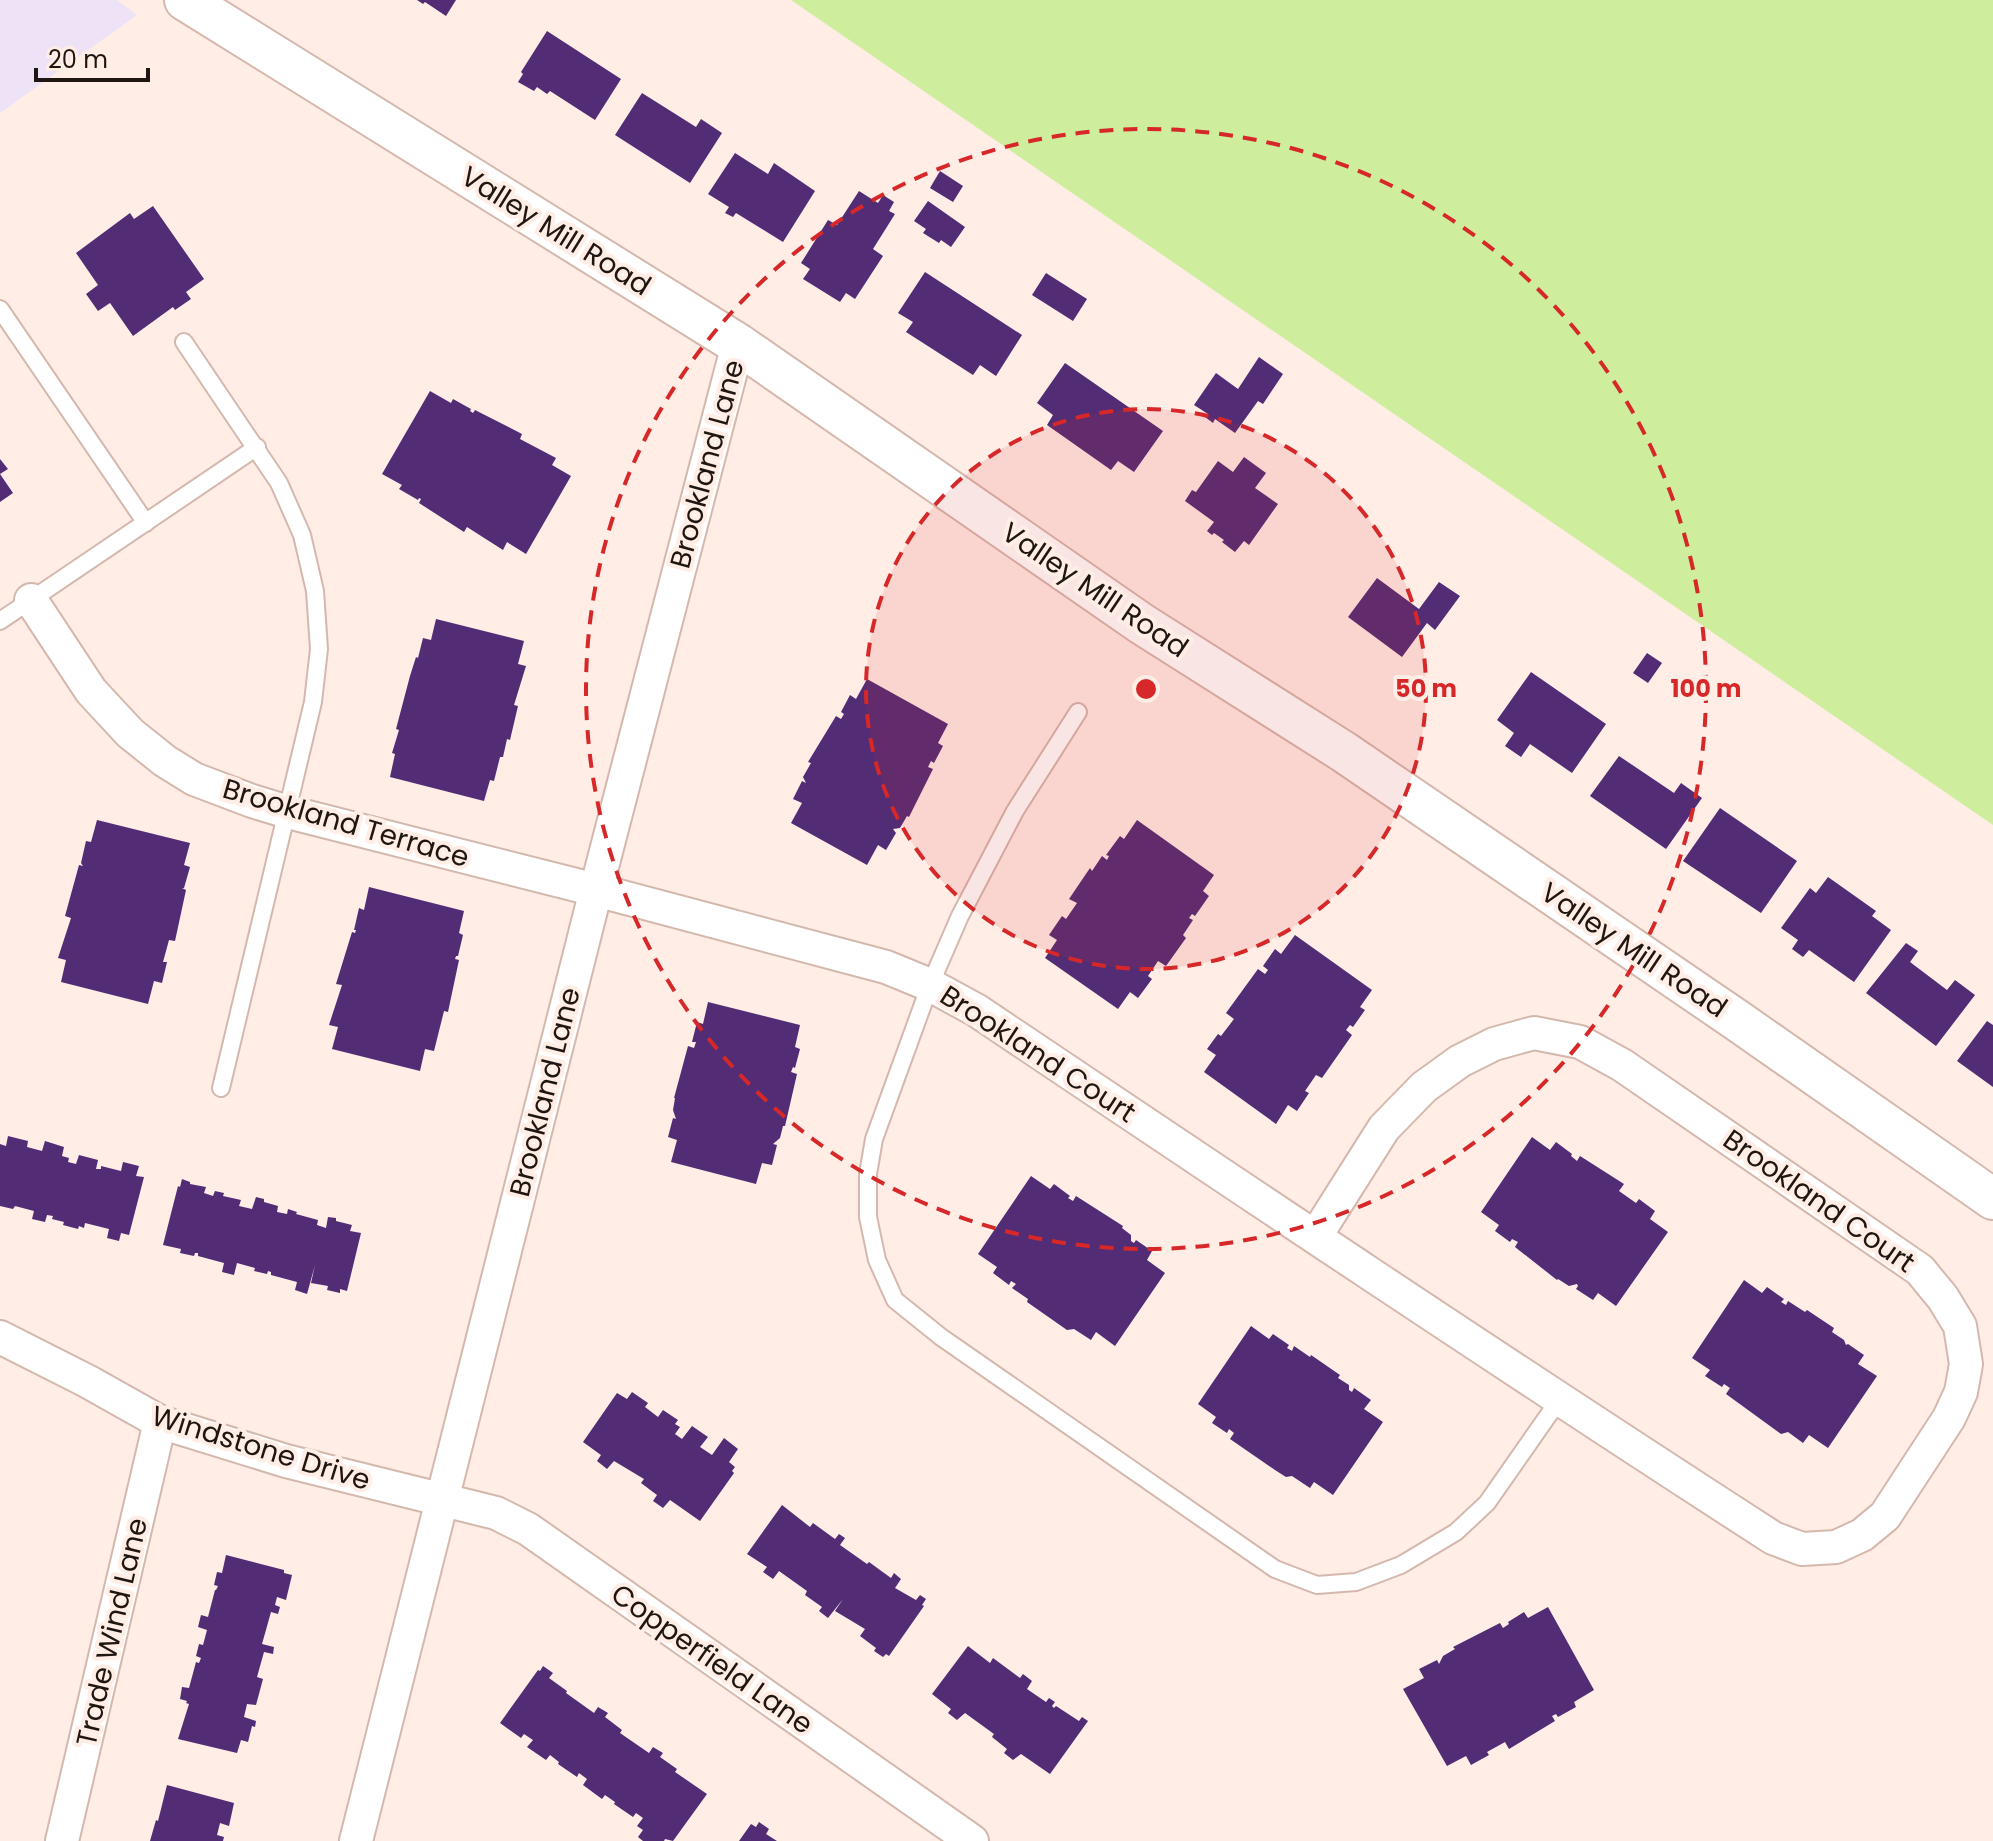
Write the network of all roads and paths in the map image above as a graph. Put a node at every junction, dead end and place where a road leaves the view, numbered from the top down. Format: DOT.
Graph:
graph roads {
  1 [pos="185,0"];
  2 [pos="0,309"];
  3 [pos="184,342"];
  4 [pos="738,344"];
  5 [pos="257,447"];
  6 [pos="146,523"];
  7 [pos="31,600"];
  8 [pos="0,621"];
  9 [pos="1078,712"];
  10 [pos="288,812"];
  11 [pos="596,890"];
  12 [pos="930,985"];
  13 [pos="221,1088"];
  14 [pos="1993,1199"];
  15 [pos="1315,1237"];
  16 [pos="0,1337"];
  17 [pos="1559,1400"];
  18 [pos="160,1422"];
  19 [pos="442,1499"];
  20 [pos="62,1841"];
  21 [pos="356,1841"];
  22 [pos="972,1841"];
  1 -- 4 [label="street, Valley Mill Road"];
  2 -- 6 [label="lane"];
  3 -- 5 [label="lane"];
  4 -- 11 [label="street, Brookland Lane"];
  4 -- 14 [label="street, Valley Mill Road"];
  5 -- 6 [label="lane"];
  5 -- 10 [label="lane"];
  6 -- 7 [label="lane"];
  7 -- 8 [label="lane"];
  7 -- 10 [label="street, Brookland Terrace"];
  9 -- 12 [label="lane"];
  10 -- 11 [label="street, Brookland Terrace"];
  10 -- 13 [label="lane"];
  11 -- 12 [label="street, Brookland Court"];
  11 -- 19 [label="street, Brookland Lane"];
  12 -- 15 [label="street, Brookland Court"];
  12 -- 17 [label="lane"];
  15 -- 17 [label="street, Brookland Court"];
  15 -- 17 [label="street, Brookland Court"];
  16 -- 18 [label="street, Windstone Drive"];
  18 -- 19 [label="street, Windstone Drive"];
  18 -- 20 [label="street, Trade Wind Lane"];
  19 -- 21 [label="street, Brookland Lane"];
  19 -- 22 [label="street, Copperfield Lane"];
}
